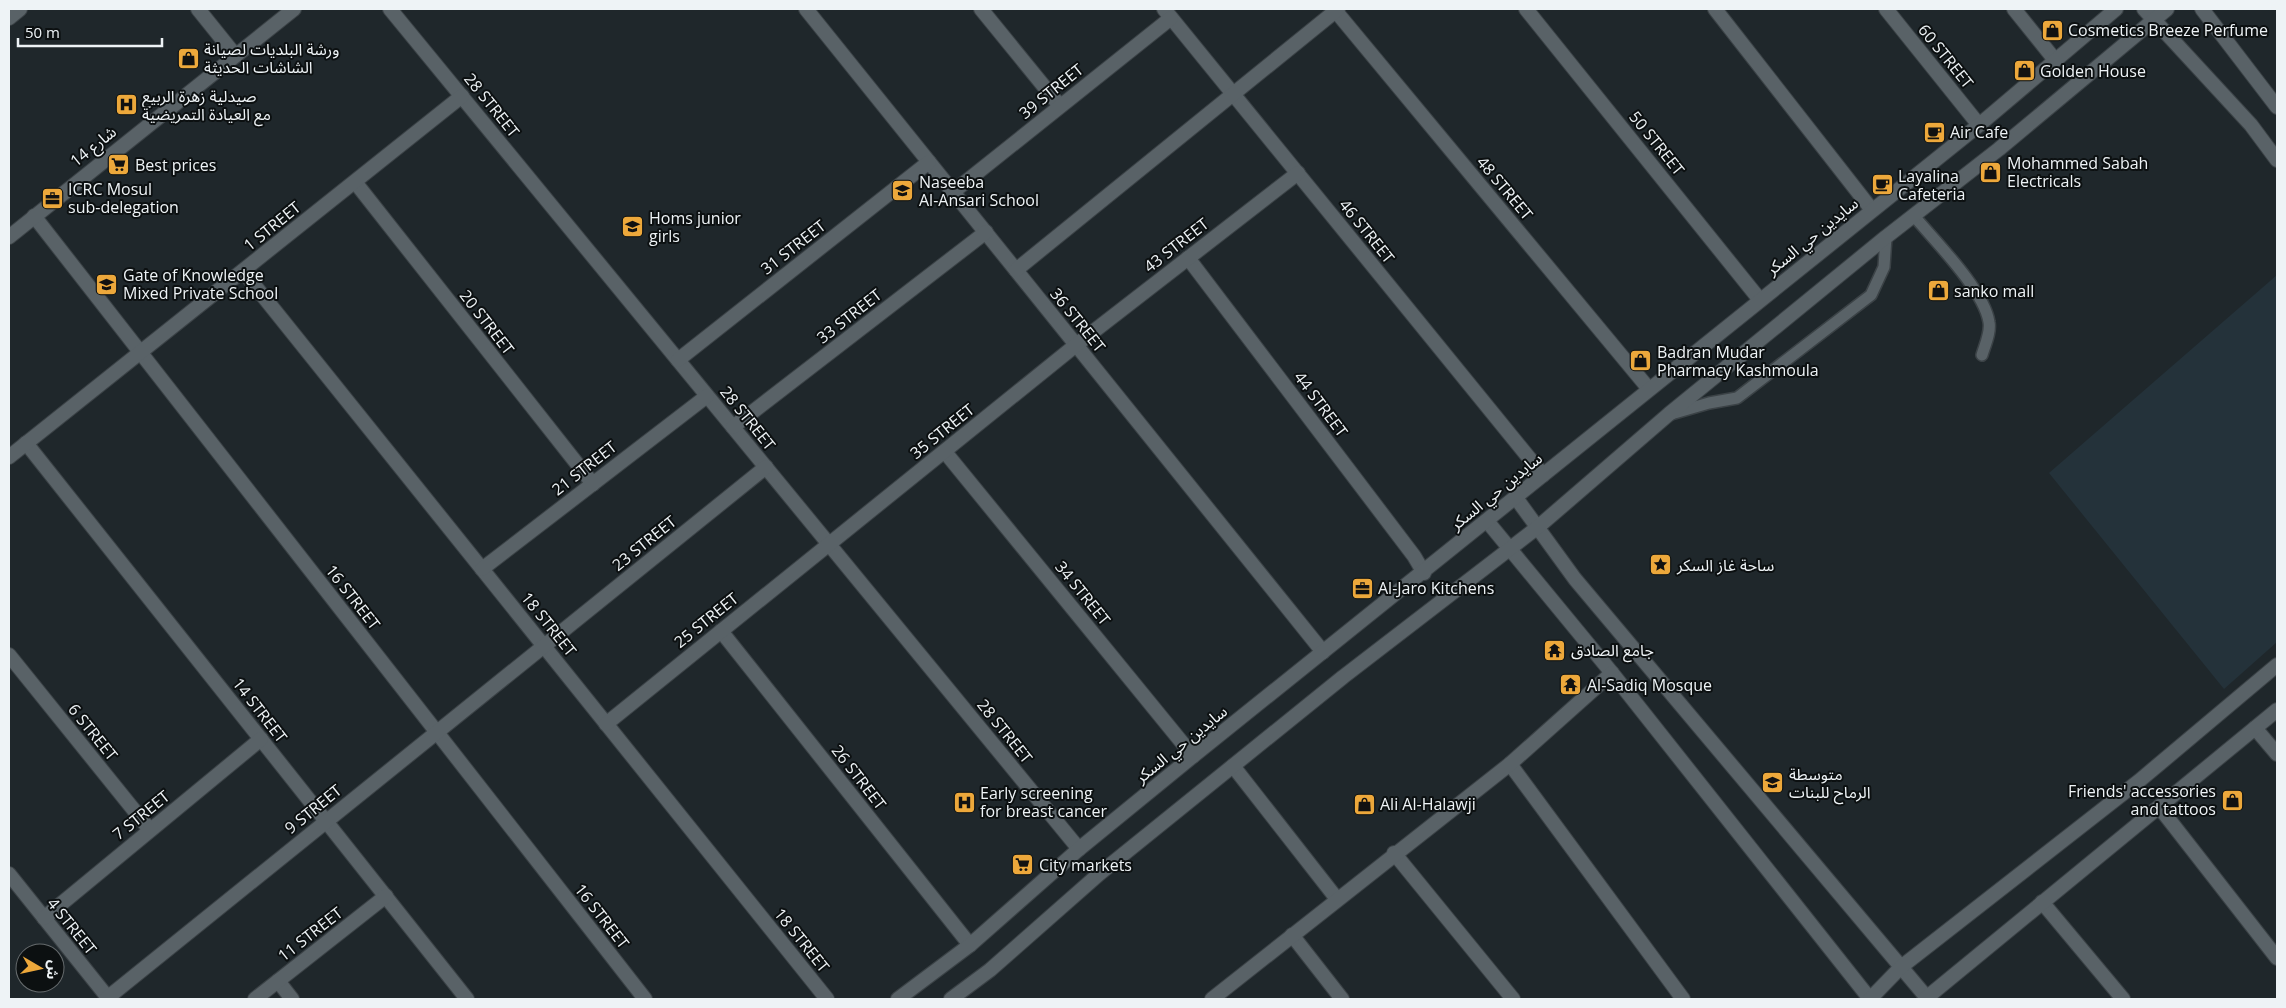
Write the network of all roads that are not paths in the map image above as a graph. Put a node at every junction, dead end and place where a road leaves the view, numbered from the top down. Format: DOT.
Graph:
graph roads {
  1 [pos="198,9"];
  2 [pos="294,9"];
  3 [pos="390,9"];
  4 [pos="806,9"];
  5 [pos="982,9"];
  6 [pos="1336,9"];
  7 [pos="1526,9"];
  8 [pos="1715,9"];
  9 [pos="1886,9"];
  10 [pos="2014,9"];
  11 [pos="2116,9"];
  12 [pos="2167,9"];
  13 [pos="2202,9"];
  14 [pos="1167,13"];
  15 [pos="2149,14"];
  16 [pos="236,55"];
  17 [pos="2054,60"];
  18 [pos="1233,95"];
  19 [pos="462,96"];
  20 [pos="1060,106"];
  21 [pos="2277,106"];
  22 [pos="1979,124"];
  23 [pos="2277,160"];
  24 [pos="929,162"];
  25 [pos="1298,174"];
  26 [pos="355,182"];
  27 [pos="953,192"];
  28 [pos="1872,210"];
  29 [pos="34,216"];
  30 [pos="1914,216"];
  31 [pos="986,232"];
  32 [pos="9,237"];
  33 [pos="1886,237"];
  34 [pos="1188,258"];
  35 [pos="1016,270"];
  36 [pos="243,271"];
  37 [pos="1760,300"];
  38 [pos="1076,345"];
  39 [pos="141,352"];
  40 [pos="1982,355"];
  41 [pos="678,360"];
  42 [pos="1649,389"];
  43 [pos="707,396"];
  44 [pos="1669,414"];
  45 [pos="733,427"];
  46 [pos="26,443"];
  47 [pos="944,452"];
  48 [pos="9,456"];
  49 [pos="766,467"];
  50 [pos="1543,476"];
  51 [pos="592,484"];
  52 [pos="1516,498"];
  53 [pos="1487,521"];
  54 [pos="1538,527"];
  55 [pos="829,543"];
  56 [pos="1511,548"];
  57 [pos="482,569"];
  58 [pos="1424,572"];
  59 [pos="721,631"];
  60 [pos="543,645"];
  61 [pos="1323,652"];
  62 [pos="9,655"];
  63 [pos="2277,665"];
  64 [pos="1612,673"];
  65 [pos="2277,710"];
  66 [pos="606,724"];
  67 [pos="2255,728"];
  68 [pos="436,732"];
  69 [pos="261,739"];
  70 [pos="2277,754"];
  71 [pos="1193,756"];
  72 [pos="1510,764"];
  73 [pos="1233,766"];
  74 [pos="2160,808"];
  75 [pos="326,821"];
  76 [pos="150,830"];
  77 [pos="1079,849"];
  78 [pos="1394,853"];
  79 [pos="9,874"];
  80 [pos="386,896"];
  81 [pos="1337,899"];
  82 [pos="2042,902"];
  83 [pos="44,918"];
  84 [pos="1292,935"];
  85 [pos="970,945"];
  86 [pos="2277,958"];
  87 [pos="1901,967"];
  88 [pos="278,981"];
  89 [pos="107,999"];
  90 [pos="255,999"];
  91 [pos="292,999"];
  92 [pos="468,999"];
  93 [pos="645,999"];
  94 [pos="827,999"];
  95 [pos="898,999"];
  96 [pos="951,999"];
  97 [pos="1212,999"];
  98 [pos="1342,999"];
  99 [pos="1513,999"];
  100 [pos="1683,999"];
  101 [pos="1870,999"];
  102 [pos="1927,999"];
  103 [pos="2123,999"];
  1 -- 16 [label="street"];
  2 -- 16 [label="street, شارع 14"];
  3 -- 19 [label="street, 28 STREET"];
  4 -- 24 [label="street, 36 STREET"];
  5 -- 20 [label="street"];
  6 -- 18 [label="street"];
  6 -- 42 [label="street, 48 STREET"];
  7 -- 37 [label="street, 50 STREET"];
  8 -- 28 [label="street"];
  9 -- 22 [label="street, 60 STREET"];
  10 -- 17 [label="street"];
  11 -- 17 [label="street, سايدين حي السكر"];
  12 -- 15 [label="street"];
  13 -- 21 [label="street"];
  14 -- 18 [label="street, 46 STREET"];
  14 -- 20 [label="street, 39 STREET"];
  15 -- 23 [label="street"];
  15 -- 30 [label="street"];
  16 -- 29 [label="street, شارع 14"];
  17 -- 22 [label="street, سايدين حي السكر"];
  18 -- 25 [label="street, 46 STREET"];
  18 -- 35 [label="street"];
  19 -- 26 [label="street, 1 STREET"];
  19 -- 41 [label="street, 28 STREET"];
  20 -- 27 [label="street, 39 STREET"];
  22 -- 28 [label="street, سايدين حي السكر"];
  24 -- 27 [label="street, 36 STREET"];
  24 -- 41 [label="street, 31 STREET"];
  25 -- 34 [label="street, 43 STREET"];
  25 -- 50 [label="street, 46 STREET"];
  26 -- 36 [label="street, 1 STREET"];
  26 -- 51 [label="street, 20 STREET"];
  27 -- 31 [label="street, 36 STREET"];
  28 -- 37 [label="street, سايدين حي السكر"];
  29 -- 32 [label="street, شارع 14"];
  29 -- 39 [label="street, 16 STREET"];
  30 -- 33 [label="street"];
  30 -- 40 [label="lane"];
  31 -- 35 [label="street, 36 STREET"];
  31 -- 45 [label="street, 33 STREET"];
  33 -- 44 [label="street"];
  33 -- 44 [label="lane"];
  34 -- 38 [label="street, 43 STREET"];
  34 -- 58 [label="street, 44 STREET"];
  35 -- 38 [label="street, 36 STREET"];
  36 -- 39 [label="street, 1 STREET"];
  36 -- 57 [label="street, 18 STREET"];
  37 -- 42 [label="street, سايدين حي السكر"];
  38 -- 47 [label="street, 35 STREET"];
  38 -- 61 [label="street, 36 STREET"];
  39 -- 46 [label="street, 1 STREET"];
  39 -- 68 [label="street, 16 STREET"];
  41 -- 43 [label="street, 28 STREET"];
  42 -- 50 [label="street, سايدين حي السكر"];
  43 -- 45 [label="street, 28 STREET"];
  43 -- 51 [label="street, 21 STREET"];
  44 -- 54 [label="street"];
  45 -- 49 [label="street, 28 STREET"];
  46 -- 48 [label="street, 1 STREET"];
  46 -- 69 [label="street, 14 STREET"];
  47 -- 55 [label="street, 35 STREET"];
  47 -- 71 [label="street, 34 STREET"];
  49 -- 55 [label="street, 28 STREET"];
  49 -- 60 [label="street, 23 STREET"];
  50 -- 52 [label="street, سايدين حي السكر"];
  51 -- 57 [label="street, 21 STREET"];
  52 -- 53 [label="street, سايدين حي السكر"];
  52 -- 54 [label="street"];
  53 -- 56 [label="street"];
  53 -- 58 [label="street, سايدين حي السكر"];
  54 -- 56 [label="street"];
  54 -- 87 [label="street"];
  55 -- 59 [label="street, 25 STREET"];
  55 -- 77 [label="street, 28 STREET"];
  56 -- 64 [label="street"];
  56 -- 73 [label="street"];
  57 -- 60 [label="street, 18 STREET"];
  58 -- 61 [label="street, سايدين حي السكر"];
  59 -- 66 [label="street, 25 STREET"];
  59 -- 85 [label="street, 26 STREET"];
  60 -- 66 [label="street, 18 STREET"];
  60 -- 68 [label="street, 9 STREET"];
  61 -- 71 [label="street, سايدين حي السكر"];
  62 -- 76 [label="street, 6 STREET"];
  63 -- 87 [label="street"];
  64 -- 72 [label="street"];
  64 -- 101 [label="street"];
  65 -- 67 [label="street"];
  66 -- 94 [label="street, 18 STREET"];
  67 -- 70 [label="street"];
  67 -- 74 [label="street"];
  68 -- 75 [label="street, 9 STREET"];
  68 -- 93 [label="street, 16 STREET"];
  69 -- 75 [label="street, 14 STREET"];
  69 -- 76 [label="street, 7 STREET"];
  71 -- 77 [label="street, سايدين حي السكر"];
  72 -- 78 [label="street"];
  72 -- 100 [label="street"];
  73 -- 81 [label="street"];
  73 -- 96 [label="street"];
  74 -- 82 [label="street"];
  74 -- 86 [label="street"];
  75 -- 80 [label="street, 14 STREET"];
  75 -- 89 [label="street, 9 STREET"];
  76 -- 83 [label="street, 7 STREET"];
  77 -- 85 [label="street, سايدين حي السكر"];
  78 -- 81 [label="street"];
  78 -- 99 [label="street"];
  79 -- 83 [label="street, 4 STREET"];
  80 -- 88 [label="street, 11 STREET"];
  80 -- 92 [label="street, 14 STREET"];
  81 -- 84 [label="street"];
  82 -- 102 [label="street"];
  82 -- 103 [label="street"];
  83 -- 89 [label="street, 4 STREET"];
  84 -- 97 [label="street"];
  84 -- 98 [label="street"];
  85 -- 95 [label="street, سايدين حي السكر"];
  87 -- 101 [label="street"];
  87 -- 102 [label="street"];
  88 -- 90 [label="street, 11 STREET"];
  88 -- 91 [label="street"];
}
